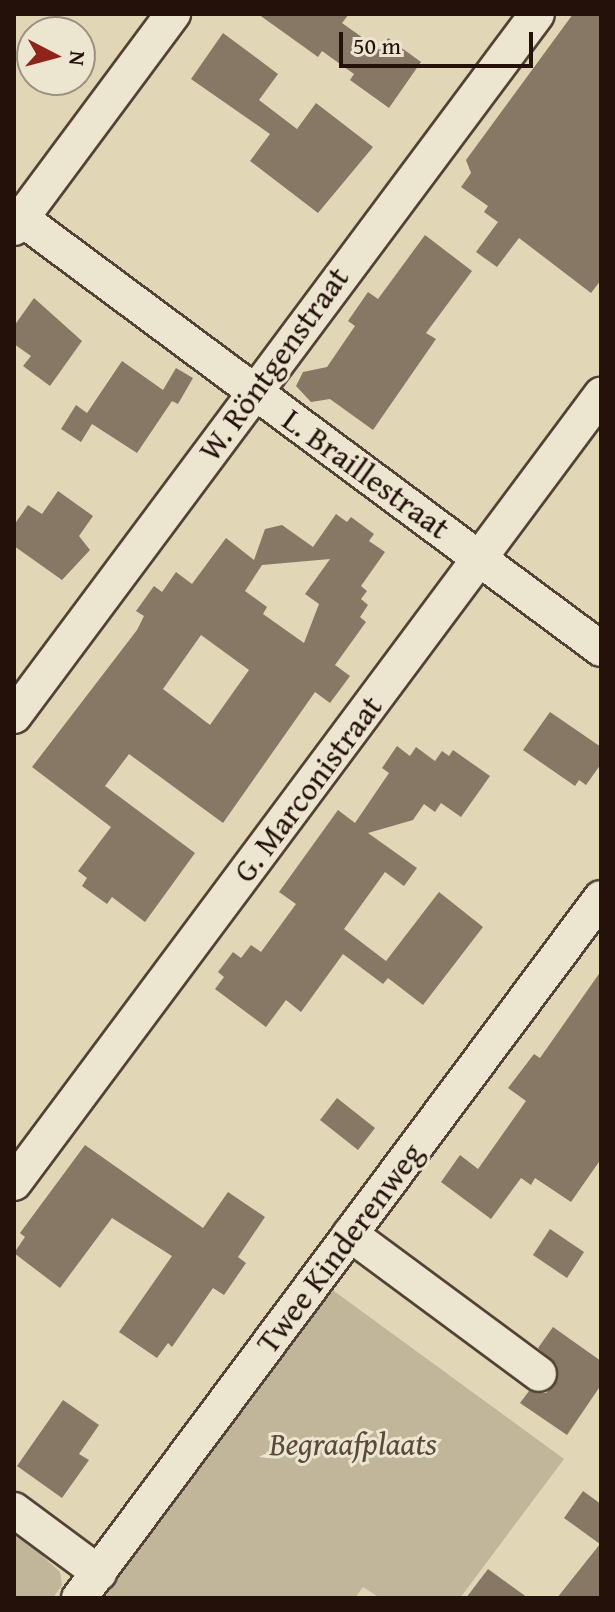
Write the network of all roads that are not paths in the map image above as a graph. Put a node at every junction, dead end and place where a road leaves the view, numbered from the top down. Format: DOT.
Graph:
graph roads {
  1 [pos="173,14"];
  2 [pos="537,14"];
  3 [pos="16,220"];
  4 [pos="255,392"];
  5 [pos="601,395"];
  6 [pos="478,556"];
  7 [pos="601,649"];
  8 [pos="14,716"];
  9 [pos="601,898"];
  10 [pos="14,1183"];
  11 [pos="350,1234"];
  12 [pos="539,1374"];
  13 [pos="14,1510"];
  14 [pos="89,1585"];
  1 -- 3 [label="street"];
  2 -- 4 [label="street, W. Röntgenstraat"];
  3 -- 4 [label="street, L. Braillestraat"];
  4 -- 6 [label="street, L. Braillestraat"];
  4 -- 8 [label="street, W. Röntgenstraat"];
  5 -- 6 [label="street, G. Marconistraat"];
  6 -- 7 [label="street, L. Braillestraat"];
  6 -- 10 [label="street, G. Marconistraat"];
  9 -- 11 [label="street, Twee Kinderenweg"];
  11 -- 12 [label="street"];
  11 -- 14 [label="street, Twee Kinderenweg"];
  13 -- 14 [label="street"];
}
